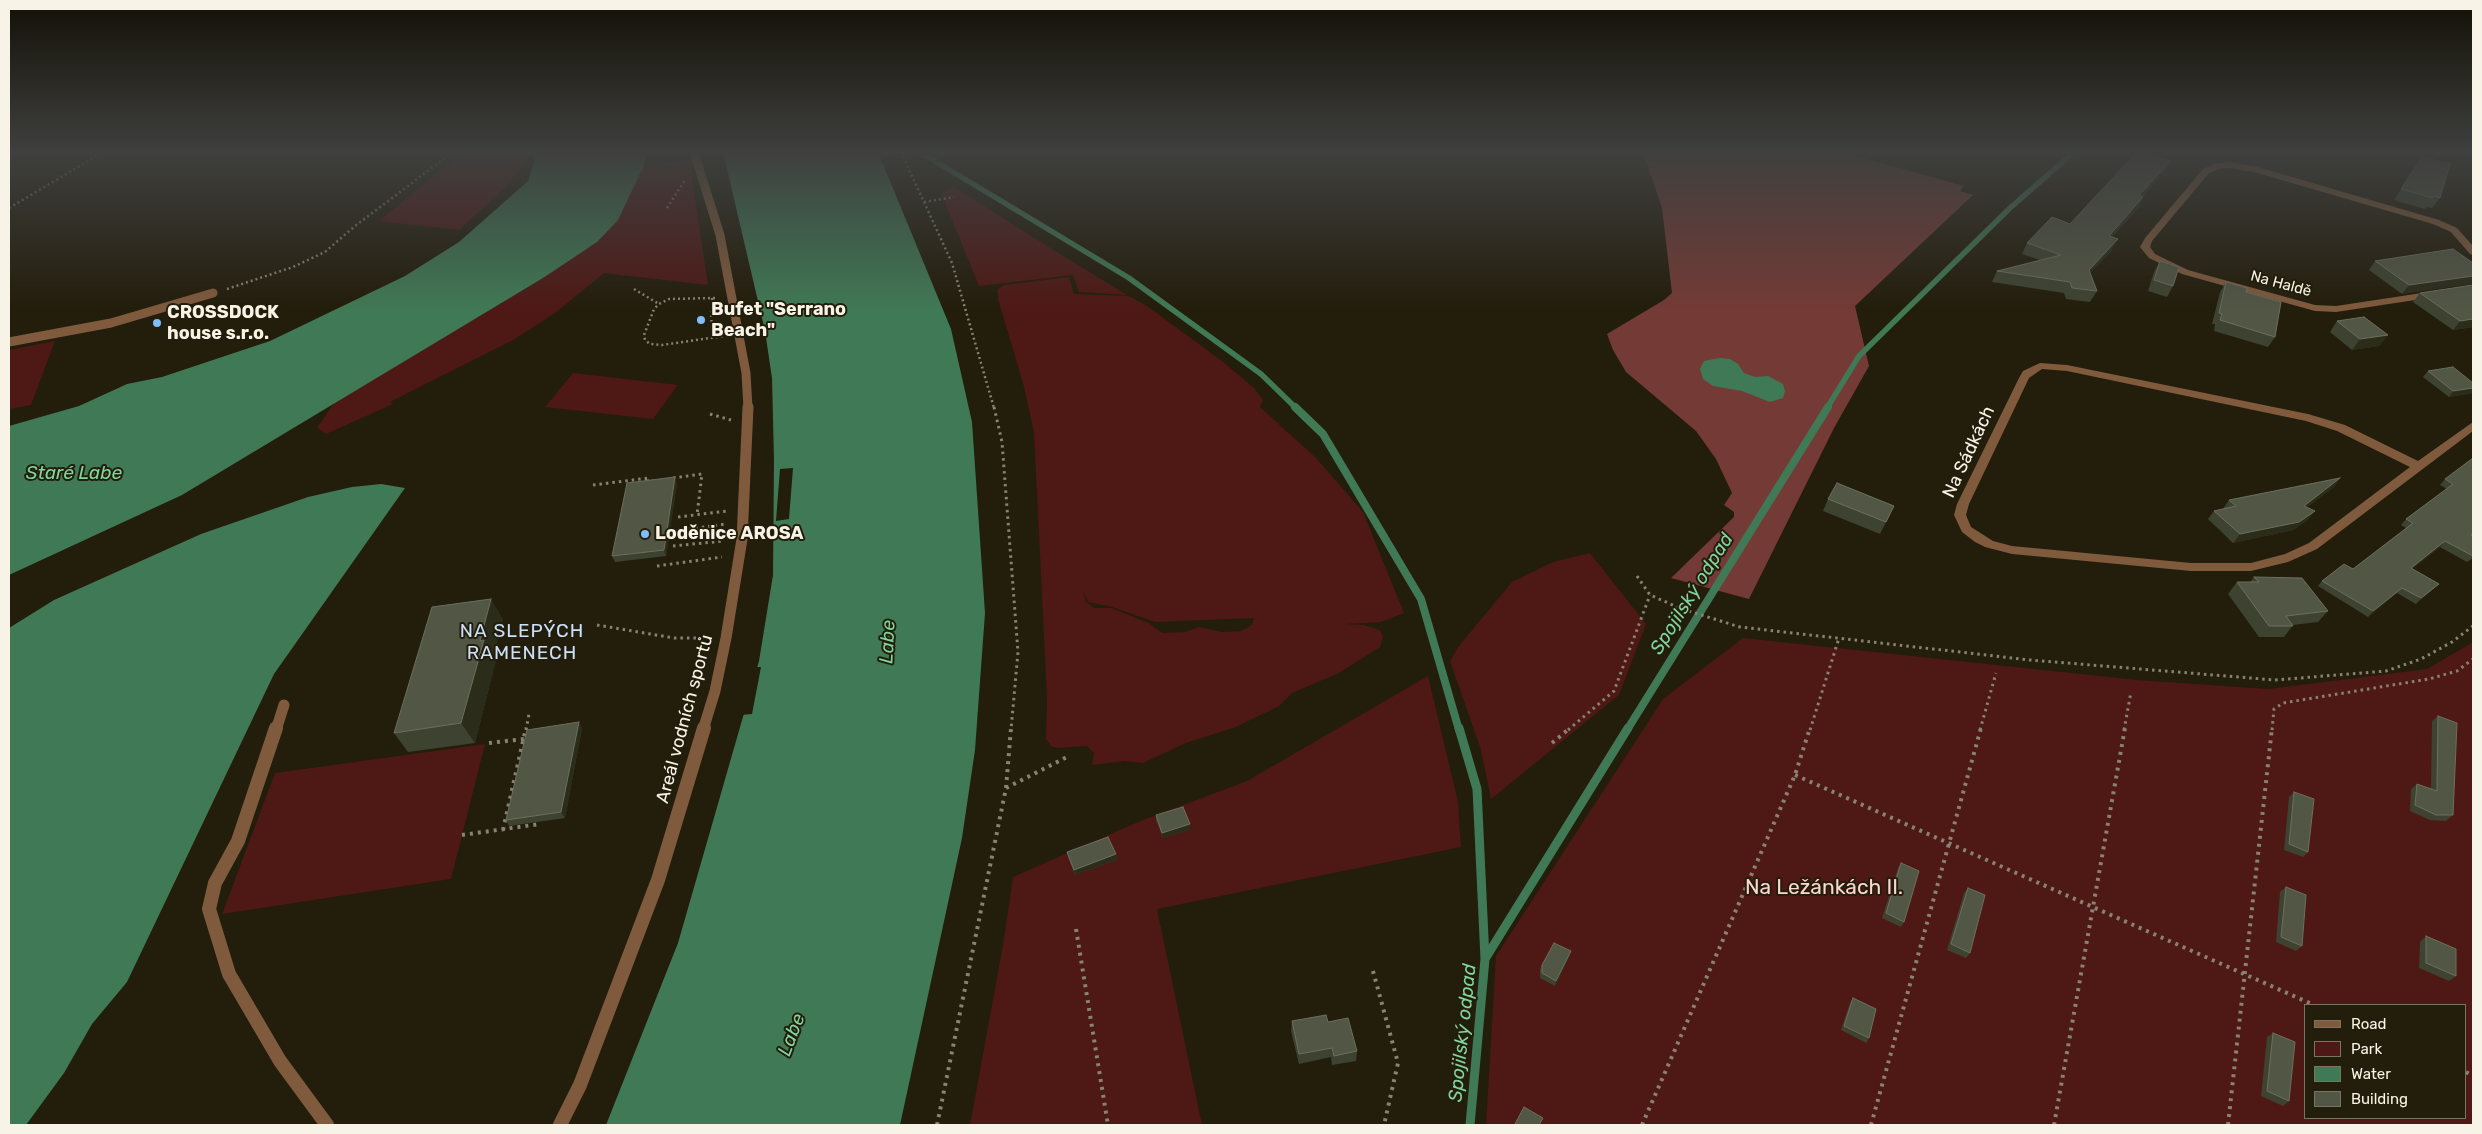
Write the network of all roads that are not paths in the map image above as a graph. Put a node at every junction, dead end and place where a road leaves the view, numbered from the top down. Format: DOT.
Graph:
graph roads {
  1 [pos="711,205"];
  2 [pos="2178,205"];
  3 [pos="2378,205"];
  4 [pos="2473,252"];
  5 [pos="213,293"];
  6 [pos="2444,293"];
  7 [pos="9,342"];
  8 [pos="2473,426"];
  9 [pos="2418,466"];
  10 [pos="284,705"];
  11 [pos="327,1125"];
  12 [pos="560,1125"];
  1 -- 12 [label="lane, Areál vodních sportů"];
  2 -- 6 [label="street, Na Haldě"];
  3 -- 4 [label="street, Na Haldě"];
  5 -- 7 [label="lane"];
  8 -- 9 [label="street, Na Sádkách"];
  9 -- 9 [label="street, Na Sádkách"];
  10 -- 11 [label="lane"];
}
